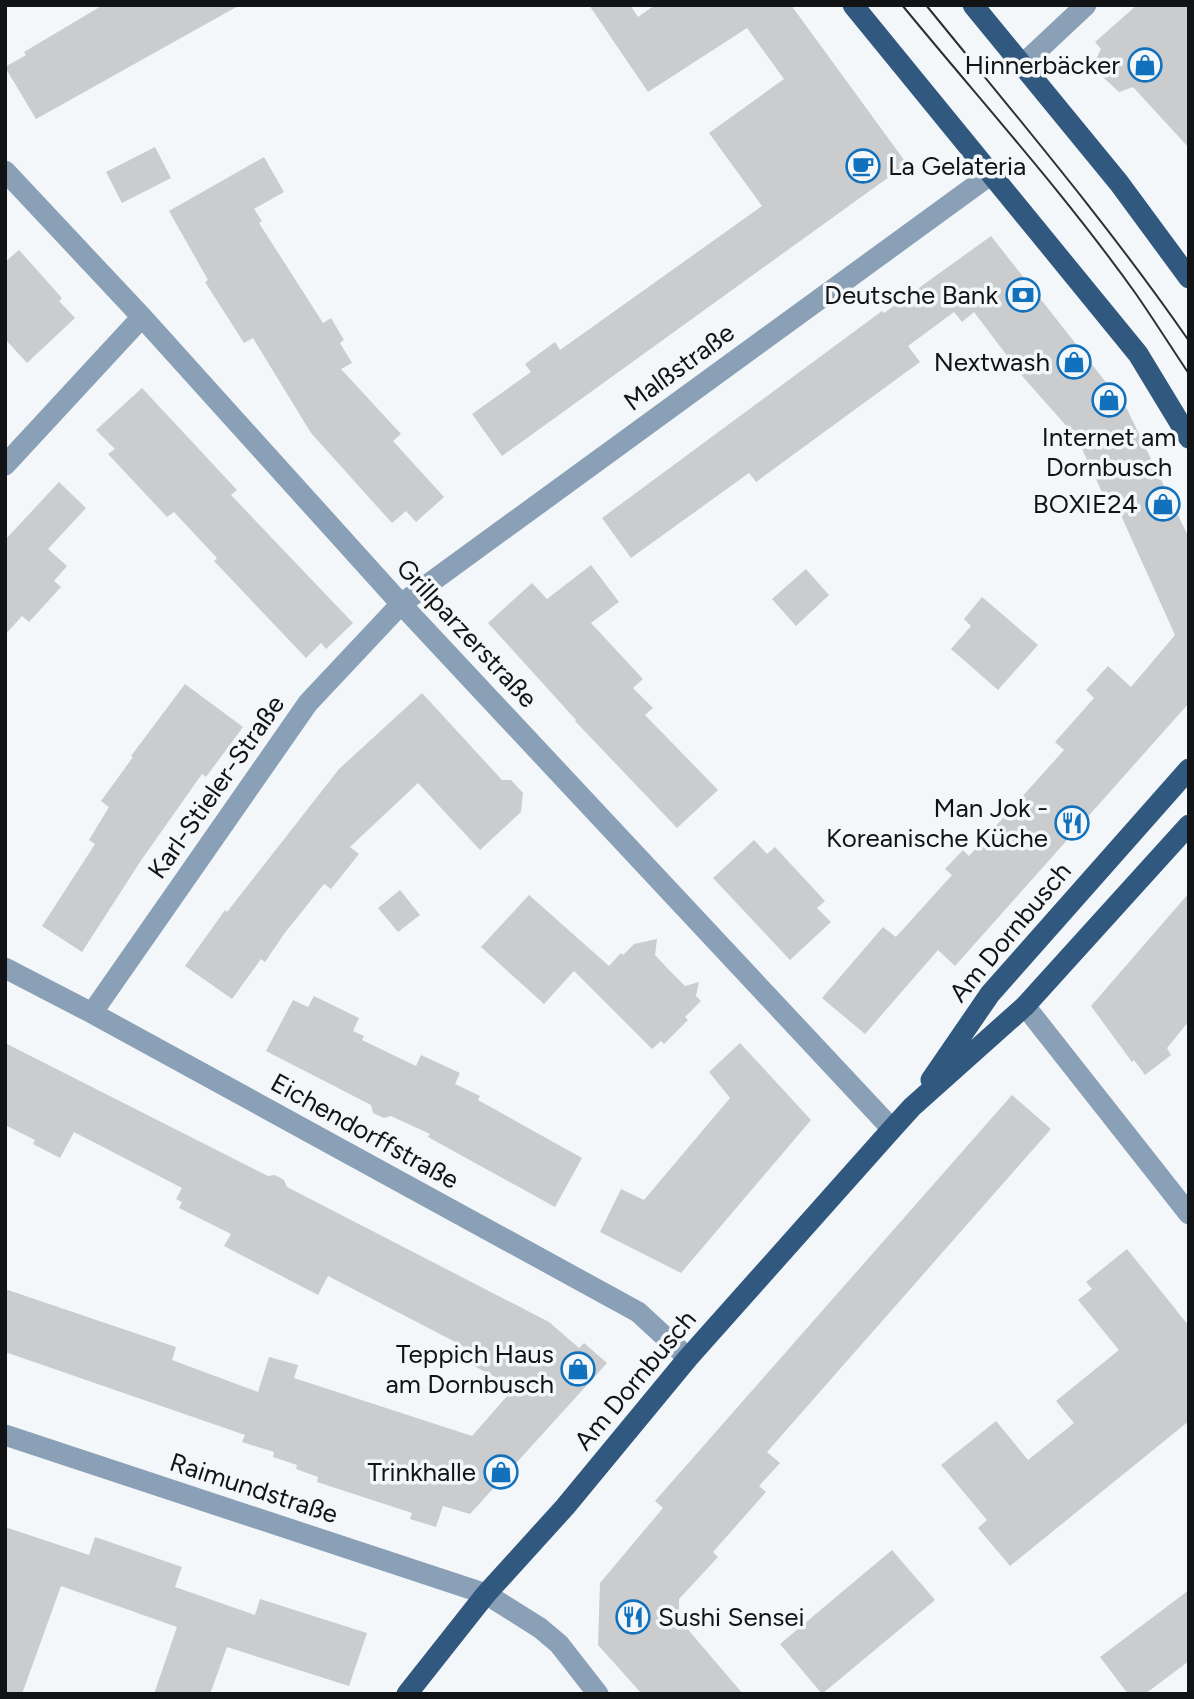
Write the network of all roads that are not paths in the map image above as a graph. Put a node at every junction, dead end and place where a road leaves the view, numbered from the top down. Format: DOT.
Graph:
graph roads {
  1 [pos="853,5"];
  2 [pos="972,5"];
  3 [pos="1086,5"];
  4 [pos="1022,65"];
  5 [pos="5,171"];
  6 [pos="990,175"];
  7 [pos="1189,278"];
  8 [pos="142,317"];
  9 [pos="1189,438"];
  10 [pos="5,465"];
  11 [pos="401,604"];
  12 [pos="1189,769"];
  13 [pos="1189,825"];
  14 [pos="5,968"];
  15 [pos="1026,1006"];
  16 [pos="92,1013"];
  17 [pos="912,1107"];
  18 [pos="892,1129"];
  19 [pos="1189,1214"];
  20 [pos="688,1359"];
  21 [pos="5,1435"];
  22 [pos="486,1594"];
  23 [pos="407,1694"];
  24 [pos="598,1694"];
  1 -- 6 [label="main road"];
  2 -- 4 [label="main road"];
  3 -- 4 [label="street"];
  4 -- 7 [label="main road"];
  5 -- 8 [label="street, Grillparzerstraße"];
  6 -- 9 [label="main road"];
  6 -- 11 [label="street, Malßstraße"];
  8 -- 10 [label="street"];
  8 -- 11 [label="street, Grillparzerstraße"];
  11 -- 16 [label="street, Karl-Stieler-Straße"];
  11 -- 18 [label="street, Grillparzerstraße"];
  12 -- 17 [label="main road, Am Dornbusch"];
  13 -- 15 [label="main road, Am Dornbusch"];
  14 -- 16 [label="street, Eichendorffstraße"];
  15 -- 17 [label="main road, Am Dornbusch"];
  15 -- 19 [label="street"];
  16 -- 20 [label="street, Eichendorffstraße"];
  17 -- 18 [label="main road, Am Dornbusch"];
  18 -- 20 [label="main road, Am Dornbusch"];
  20 -- 22 [label="main road, Am Dornbusch"];
  21 -- 22 [label="street, Raimundstraße"];
  22 -- 23 [label="main road, Am Dornbusch"];
  22 -- 24 [label="street, Raimundstraße"];
}
